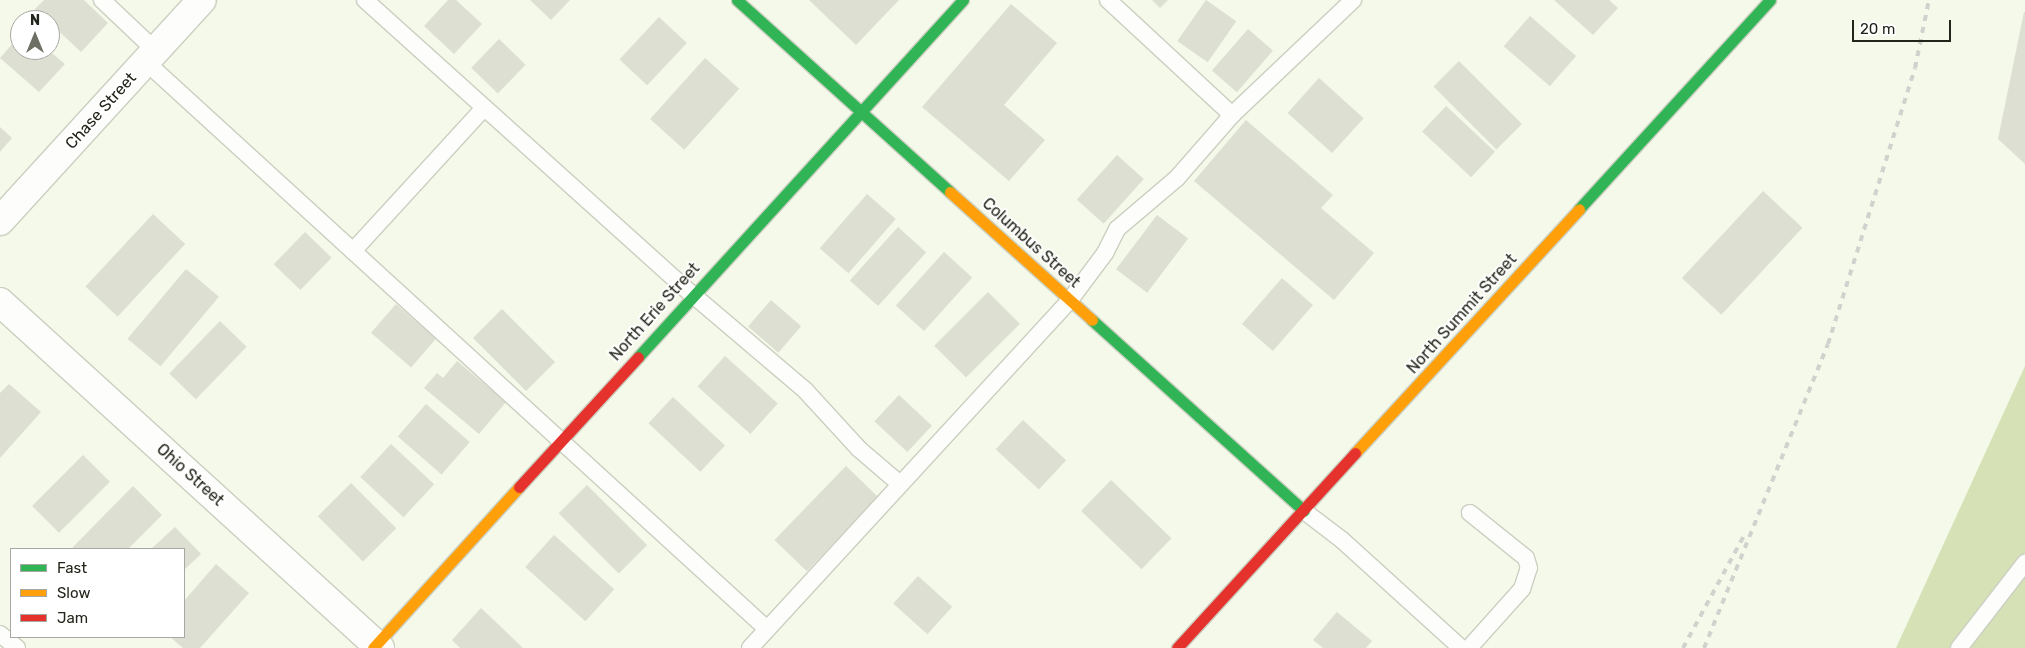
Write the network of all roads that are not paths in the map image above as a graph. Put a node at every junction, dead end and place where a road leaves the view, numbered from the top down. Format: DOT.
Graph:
graph roads {
  1 [pos="102,0"];
  2 [pos="202,0"];
  3 [pos="365,0"];
  4 [pos="737,0"];
  5 [pos="963,0"];
  6 [pos="1108,0"];
  7 [pos="1352,0"];
  8 [pos="1770,0"];
  9 [pos="151,56"];
  10 [pos="484,108"];
  11 [pos="860,111"];
  12 [pos="1232,115"];
  13 [pos="0,221"];
  14 [pos="353,251"];
  15 [pos="693,295"];
  16 [pos="1070,300"];
  17 [pos="0,302"];
  18 [pos="561,441"];
  19 [pos="900,484"];
  20 [pos="1304,511"];
  21 [pos="1470,513"];
  22 [pos="2025,563"];
  23 [pos="767,629"];
  24 [pos="0,634"];
  25 [pos="377,647"];
  26 [pos="17,648"];
  27 [pos="750,648"];
  28 [pos="1177,648"];
  29 [pos="1461,648"];
  30 [pos="1469,648"];
  31 [pos="1959,648"];
  1 -- 9 [label="lane"];
  2 -- 9 [label="street, Chase Street"];
  3 -- 10 [label="lane"];
  4 -- 11 [label="street, Columbus Street"];
  5 -- 11 [label="street, North Erie Street"];
  6 -- 12 [label="lane"];
  7 -- 12 [label="lane"];
  8 -- 20 [label="street, North Summit Street"];
  9 -- 13 [label="street, Chase Street"];
  9 -- 14 [label="lane"];
  10 -- 14 [label="lane"];
  10 -- 15 [label="lane"];
  11 -- 15 [label="street, North Erie Street"];
  11 -- 16 [label="street, Columbus Street"];
  12 -- 16 [label="lane"];
  14 -- 18 [label="lane"];
  15 -- 18 [label="street, North Erie Street"];
  15 -- 19 [label="lane"];
  16 -- 19 [label="lane"];
  16 -- 20 [label="street, Columbus Street"];
  17 -- 25 [label="street, Ohio Street"];
  18 -- 23 [label="lane"];
  18 -- 25 [label="street, North Erie Street"];
  19 -- 23 [label="lane"];
  20 -- 28 [label="street, North Summit Street"];
  20 -- 29 [label="lane"];
  21 -- 30 [label="lane"];
  22 -- 31 [label="lane"];
  23 -- 27 [label="lane"];
  24 -- 26 [label="lane"];
}
